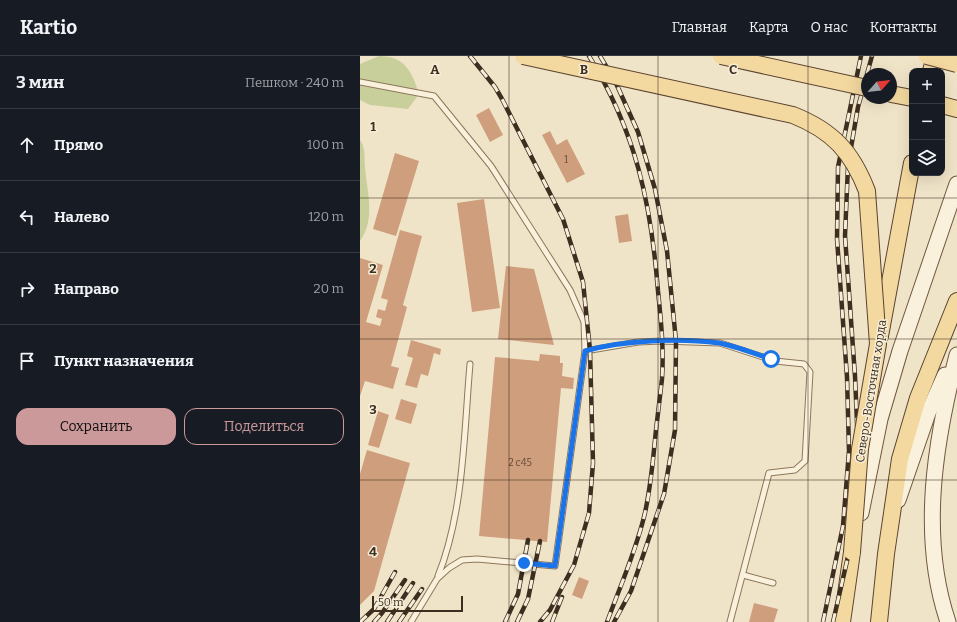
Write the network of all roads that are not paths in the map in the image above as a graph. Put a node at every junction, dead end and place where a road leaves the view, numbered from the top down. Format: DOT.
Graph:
graph roads {
  1 [pos="523,56"];
  2 [pos="721,56"];
  3 [pos="927,56"];
  4 [pos="935,56"];
  5 [pos="957,64"];
  6 [pos="932,68"];
  7 [pos="360,82"];
  8 [pos="861,87"];
  9 [pos="897,95"];
  10 [pos="909,97"];
  11 [pos="945,106"];
  12 [pos="957,109"];
  13 [pos="909,176"];
  14 [pos="957,184"];
  15 [pos="957,301"];
  16 [pos="878,344"];
  17 [pos="957,347"];
  18 [pos="585,351"];
  19 [pos="957,355"];
  20 [pos="470,364"];
  21 [pos="852,552"];
  22 [pos="886,554"];
  23 [pos="743,575"];
  24 [pos="437,579"];
  25 [pos="773,583"];
  26 [pos="411,622"];
  27 [pos="730,622"];
  28 [pos="842,622"];
  29 [pos="879,622"];
  30 [pos="948,622"];
  1 -- 16 [label="main road, bridge"];
  2 -- 8 [label="main road, bridge"];
  3 -- 5 [label="main road, bridge"];
  4 -- 6 [label="main road"];
  7 -- 18 [label="lane"];
  9 -- 10 [label="main road"];
  11 -- 12 [label="main road"];
  13 -- 16 [label="main road, Северо-Восточная хорда, bridge"];
  14 -- 21 [label="main road, bridge"];
  15 -- 22 [label="main road"];
  16 -- 21 [label="main road, Северо-Восточная хорда, bridge"];
  17 -- 22 [label="main road"];
  18 -- 23 [label="lane"];
  18 -- 24 [label="lane"];
  19 -- 30 [label="main road"];
  20 -- 24 [label="lane"];
  21 -- 28 [label="main road, Северо-Восточная хорда"];
  22 -- 29 [label="main road"];
  23 -- 25 [label="lane"];
  23 -- 27 [label="lane"];
  24 -- 26 [label="lane"];
}
